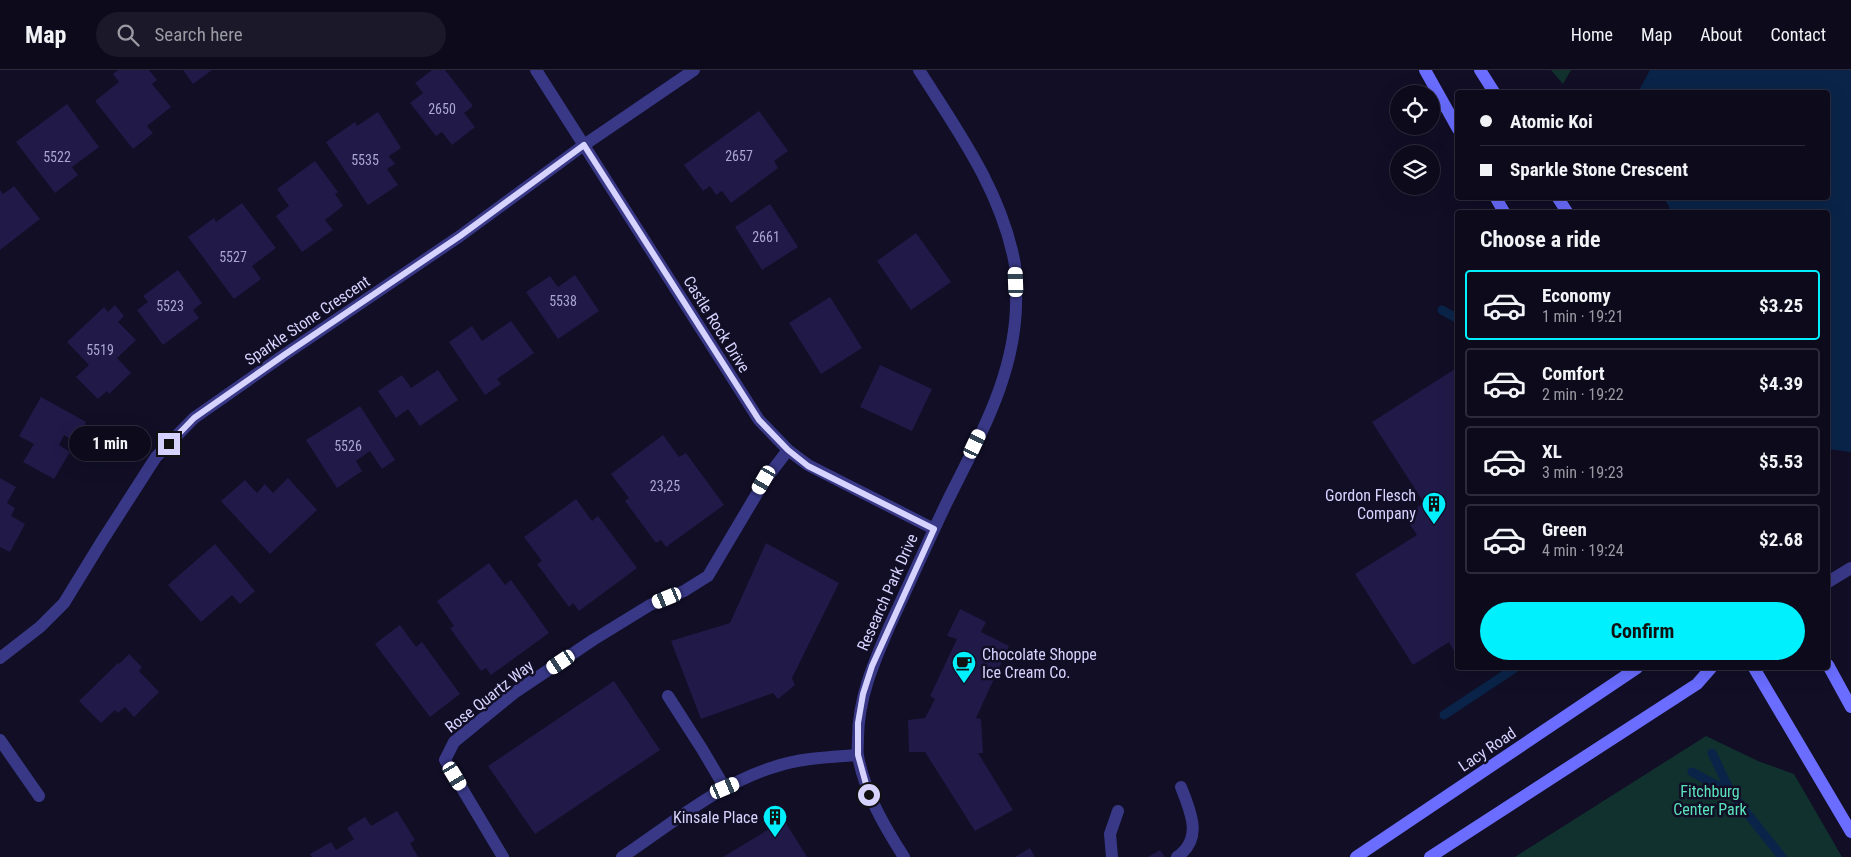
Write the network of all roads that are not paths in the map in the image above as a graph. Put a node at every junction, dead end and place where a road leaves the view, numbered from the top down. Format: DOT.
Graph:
graph roads {
  1 [pos="536,70"];
  2 [pos="694,70"];
  3 [pos="919,70"];
  4 [pos="1425,70"];
  5 [pos="1480,70"];
  6 [pos="1493,90"];
  7 [pos="1455,124"];
  8 [pos="584,145"];
  9 [pos="788,450"];
  10 [pos="934,529"];
  11 [pos="1851,568"];
  12 [pos="1830,581"];
  13 [pos="0,658"];
  14 [pos="1830,669"];
  15 [pos="1634,670"];
  16 [pos="1708,670"];
  17 [pos="1755,670"];
  18 [pos="668,696"];
  19 [pos="1851,707"];
  20 [pos="0,740"];
  21 [pos="858,755"];
  22 [pos="1181,787"];
  23 [pos="725,788"];
  24 [pos="39,796"];
  25 [pos="1118,811"];
  26 [pos="1851,832"];
  27 [pos="503,857"];
  28 [pos="622,857"];
  29 [pos="904,857"];
  30 [pos="1112,857"];
  31 [pos="1177,857"];
  32 [pos="1356,857"];
  33 [pos="1430,857"];
  1 -- 8 [label="street, Castle Rock Drive"];
  2 -- 8 [label="street, Sparkle Stone Crescent"];
  3 -- 10 [label="street, Research Park Drive"];
  4 -- 7 [label="main road"];
  5 -- 6 [label="main road"];
  8 -- 9 [label="street, Castle Rock Drive"];
  8 -- 13 [label="street, Sparkle Stone Crescent"];
  9 -- 10 [label="street, Castle Rock Drive"];
  9 -- 27 [label="street, Rose Quartz Way"];
  10 -- 21 [label="street, Research Park Drive"];
  11 -- 12 [label="street"];
  14 -- 19 [label="main road"];
  15 -- 32 [label="main road, Lacy Road"];
  16 -- 33 [label="main road"];
  17 -- 26 [label="main road"];
  18 -- 23 [label="street"];
  20 -- 24 [label="street"];
  21 -- 23 [label="street"];
  21 -- 29 [label="street, Research Park Drive"];
  22 -- 31 [label="street"];
  23 -- 28 [label="street"];
  25 -- 30 [label="street"];
}
